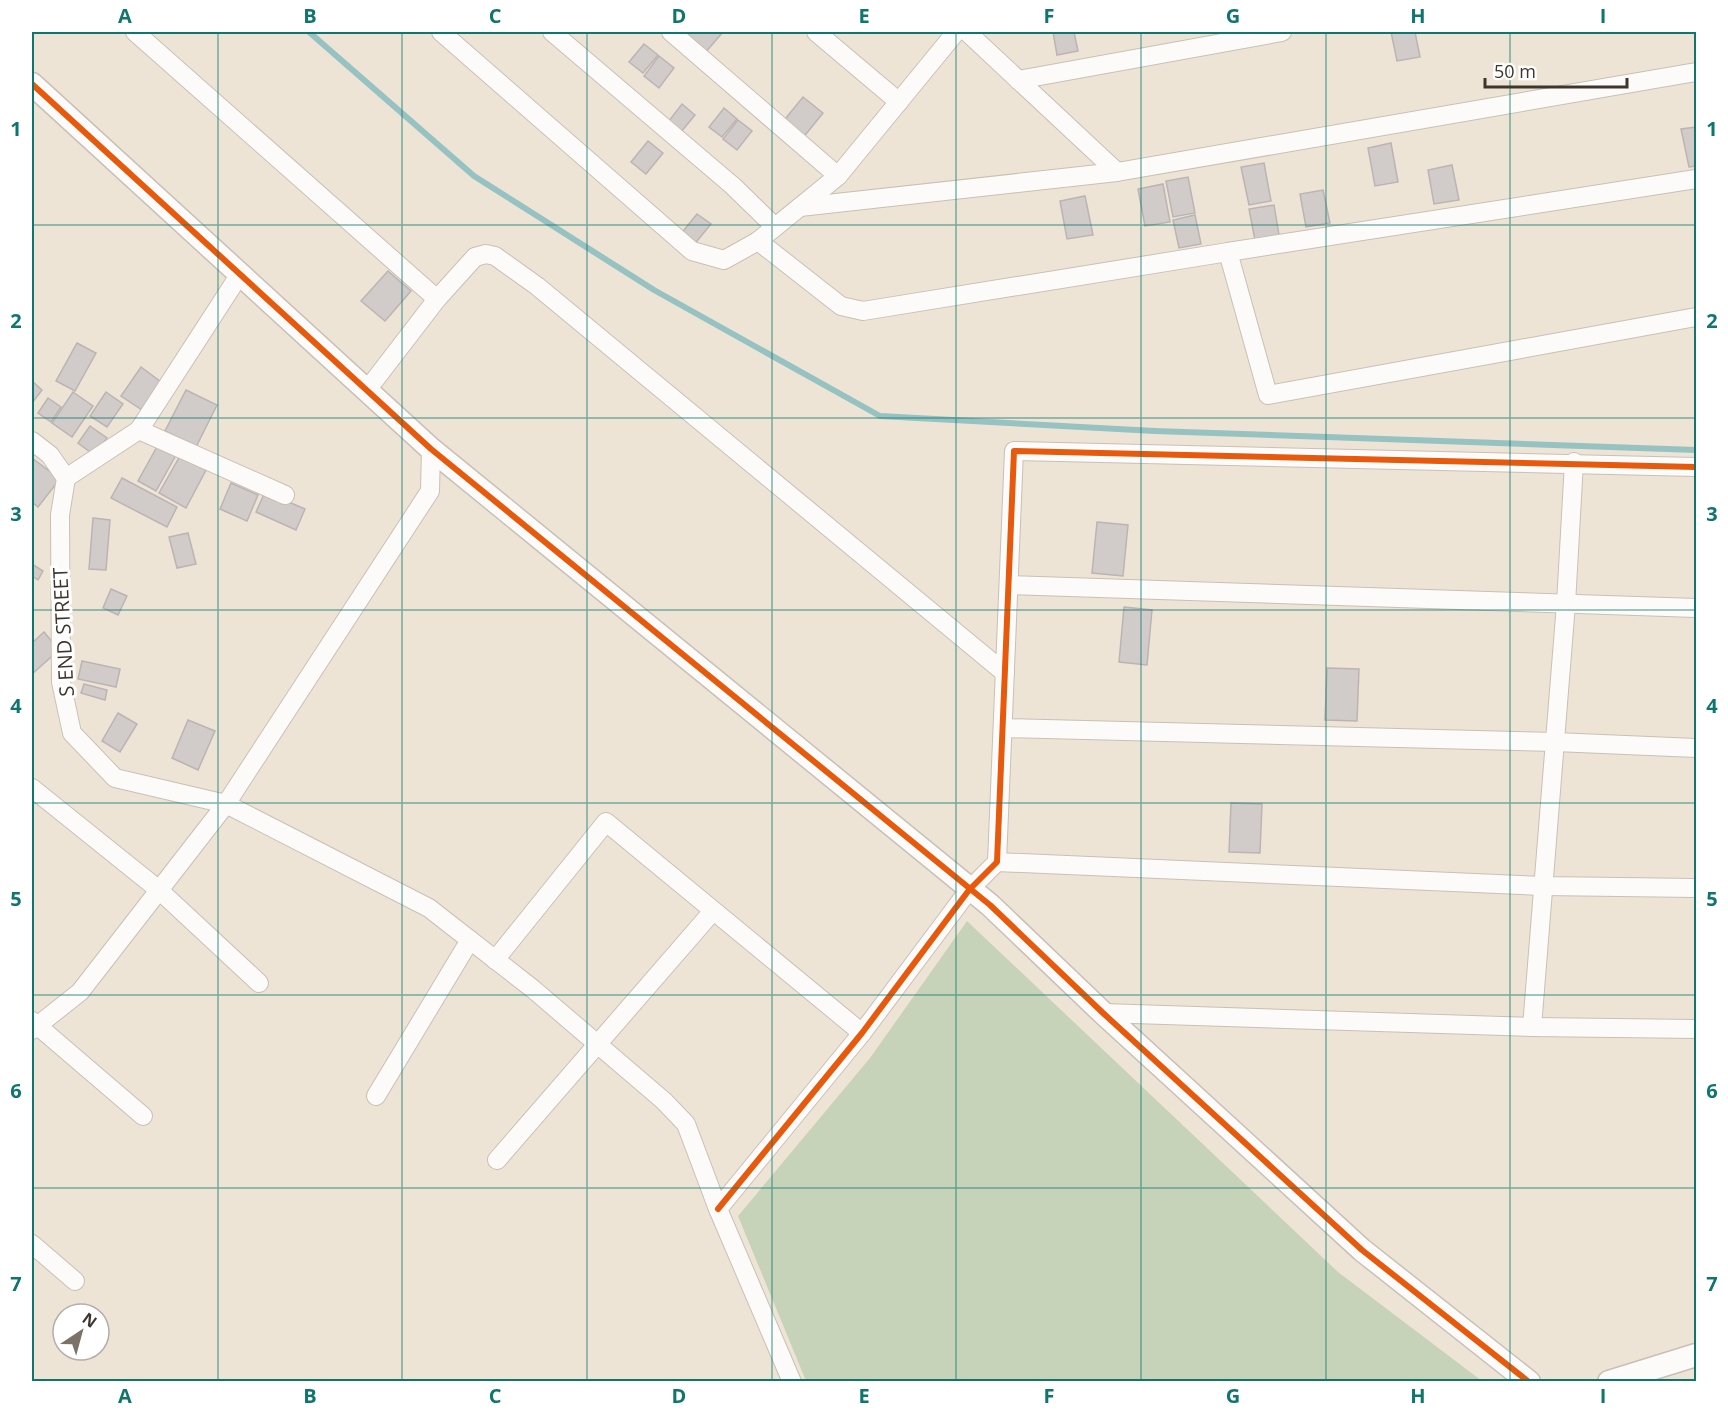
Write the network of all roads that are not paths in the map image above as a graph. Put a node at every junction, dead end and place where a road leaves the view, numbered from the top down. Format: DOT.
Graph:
graph roads {
  1 [pos="135,32"];
  2 [pos="441,32"];
  3 [pos="552,32"];
  4 [pos="670,32"];
  5 [pos="816,32"];
  6 [pos="956,32"];
  7 [pos="967,32"];
  8 [pos="1282,32"];
  9 [pos="1696,72"];
  10 [pos="1018,80"];
  11 [pos="32,84"];
  12 [pos="898,102"];
  13 [pos="1118,172"];
  14 [pos="838,176"];
  15 [pos="1696,179"];
  16 [pos="800,207"];
  17 [pos="774,226"];
  18 [pos="758,241"];
  19 [pos="1228,252"];
  20 [pos="240,274"];
  21 [pos="437,299"];
  22 [pos="1696,316"];
  23 [pos="367,390"];
  24 [pos="139,430"];
  25 [pos="32,441"];
  26 [pos="431,448"];
  27 [pos="1574,462"];
  28 [pos="1696,467"];
  29 [pos="66,478"];
  30 [pos="285,495"];
  31 [pos="1009,585"];
  32 [pos="1566,604"];
  33 [pos="1696,608"];
  34 [pos="1005,673"];
  35 [pos="1003,728"];
  36 [pos="1555,742"];
  37 [pos="1696,748"];
  38 [pos="32,788"];
  39 [pos="226,804"];
  40 [pos="997,862"];
  41 [pos="1544,886"];
  42 [pos="1696,888"];
  43 [pos="159,890"];
  44 [pos="969,890"];
  45 [pos="713,911"];
  46 [pos="470,940"];
  47 [pos="495,960"];
  48 [pos="259,983"];
  49 [pos="1103,1013"];
  50 [pos="33,1026"];
  51 [pos="1532,1027"];
  52 [pos="1696,1029"];
  53 [pos="862,1034"];
  54 [pos="597,1044"];
  55 [pos="376,1096"];
  56 [pos="143,1116"];
  57 [pos="497,1160"];
  58 [pos="718,1209"];
  59 [pos="32,1244"];
  60 [pos="75,1281"];
  61 [pos="1696,1355"];
  62 [pos="792,1382"];
  63 [pos="1529,1382"];
  64 [pos="1609,1382"];
  1 -- 21 [label="street"];
  2 -- 18 [label="street"];
  3 -- 17 [label="street"];
  4 -- 14 [label="street"];
  5 -- 12 [label="street"];
  6 -- 12 [label="street"];
  7 -- 10 [label="street"];
  8 -- 10 [label="street"];
  9 -- 13 [label="street"];
  10 -- 13 [label="street"];
  11 -- 20 [label="street"];
  12 -- 14 [label="street"];
  13 -- 16 [label="street"];
  14 -- 16 [label="street"];
  15 -- 19 [label="street"];
  16 -- 17 [label="street"];
  17 -- 18 [label="street"];
  18 -- 19 [label="street"];
  19 -- 22 [label="street"];
  20 -- 23 [label="street"];
  20 -- 24 [label="street"];
  21 -- 23 [label="street"];
  21 -- 34 [label="street"];
  23 -- 26 [label="street"];
  24 -- 29 [label="street"];
  24 -- 30 [label="street"];
  25 -- 29 [label="street"];
  26 -- 39 [label="street"];
  26 -- 44 [label="street"];
  27 -- 28 [label="street"];
  27 -- 31 [label="street"];
  27 -- 32 [label="street"];
  29 -- 39 [label="street, S END STREET"];
  31 -- 32 [label="street"];
  31 -- 34 [label="street"];
  32 -- 33 [label="street"];
  32 -- 36 [label="street"];
  34 -- 35 [label="street"];
  35 -- 36 [label="street"];
  35 -- 40 [label="street"];
  36 -- 37 [label="street"];
  36 -- 41 [label="street"];
  38 -- 43 [label="street"];
  39 -- 43 [label="street"];
  39 -- 46 [label="street, S END STREET"];
  40 -- 41 [label="street"];
  40 -- 44 [label="street"];
  41 -- 42 [label="street"];
  41 -- 51 [label="street"];
  43 -- 48 [label="street"];
  43 -- 50 [label="street"];
  44 -- 49 [label="street"];
  44 -- 53 [label="street"];
  45 -- 47 [label="street"];
  45 -- 53 [label="street"];
  45 -- 54 [label="street"];
  46 -- 47 [label="street, S END STREET"];
  46 -- 55 [label="street"];
  47 -- 54 [label="street, S END STREET"];
  49 -- 51 [label="street"];
  49 -- 63 [label="street"];
  50 -- 56 [label="street"];
  51 -- 52 [label="street"];
  53 -- 58 [label="street"];
  54 -- 57 [label="street"];
  54 -- 58 [label="street, S END STREET"];
  58 -- 62 [label="street, S END STREET"];
  59 -- 60 [label="street"];
  61 -- 64 [label="street"];
}
